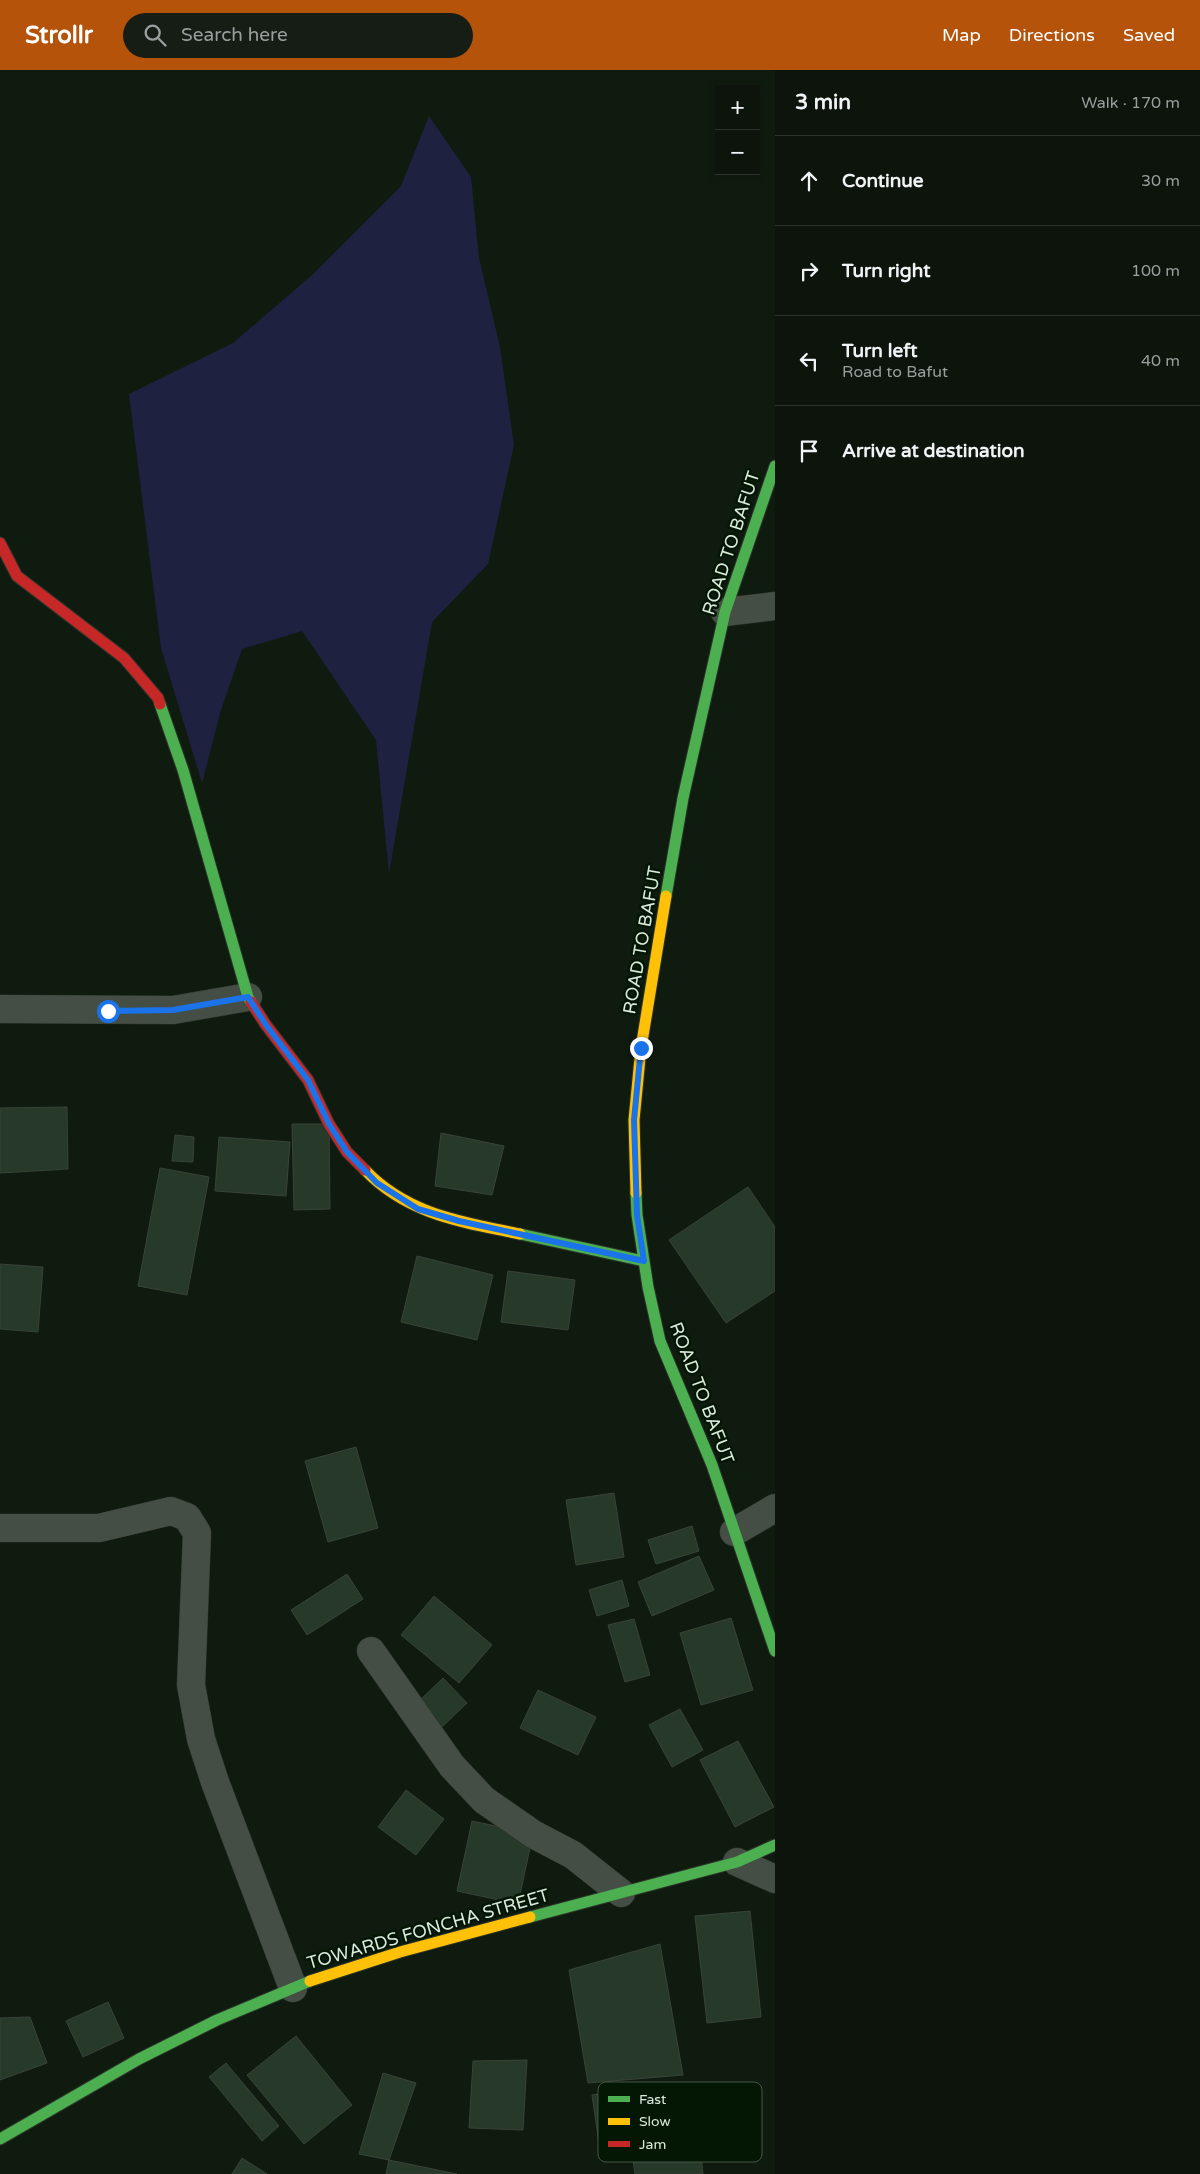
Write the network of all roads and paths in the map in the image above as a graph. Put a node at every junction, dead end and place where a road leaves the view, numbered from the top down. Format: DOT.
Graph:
graph roads {
  1 [pos="775,466"];
  2 [pos="0,543"];
  3 [pos="775,606"];
  4 [pos="724,612"];
  5 [pos="248,997"];
  6 [pos="0,1009"];
  7 [pos="644,1261"];
  8 [pos="775,1508"];
  9 [pos="0,1528"];
  10 [pos="734,1532"];
  11 [pos="371,1651"];
  12 [pos="775,1651"];
  13 [pos="775,1845"];
  14 [pos="737,1862"];
  15 [pos="775,1879"];
  16 [pos="621,1893"];
  17 [pos="293,1988"];
  18 [pos="0,2139"];
  1 -- 4 [label="street, ROAD TO BAFUT"];
  2 -- 5 [label="street"];
  3 -- 4 [label="street"];
  4 -- 7 [label="street, ROAD TO BAFUT"];
  5 -- 6 [label="street"];
  5 -- 7 [label="street"];
  7 -- 10 [label="street, ROAD TO BAFUT"];
  8 -- 10 [label="street"];
  9 -- 17 [label="street"];
  10 -- 12 [label="street, ROAD TO BAFUT"];
  11 -- 16 [label="street"];
  13 -- 14 [label="street, TOWARDS FONCHA STREET"];
  14 -- 15 [label="street"];
  14 -- 16 [label="street, TOWARDS FONCHA STREET"];
  16 -- 17 [label="street, TOWARDS FONCHA STREET"];
  17 -- 18 [label="street, TOWARDS FONCHA STREET"];
}
